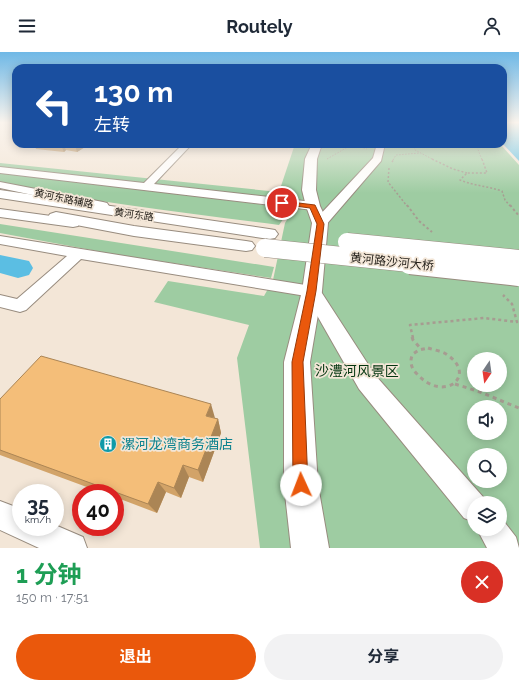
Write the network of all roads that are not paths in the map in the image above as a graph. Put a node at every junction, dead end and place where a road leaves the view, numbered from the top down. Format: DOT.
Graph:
graph roads {
  1 [pos="184,148"];
  2 [pos="380,148"];
  3 [pos="314,153"];
  4 [pos="0,170"];
  5 [pos="0,185"];
  6 [pos="146,187"];
  7 [pos="0,194"];
  8 [pos="0,207"];
  9 [pos="0,213"];
  10 [pos="317,215"];
  11 [pos="152,217"];
  12 [pos="134,231"];
  13 [pos="0,240"];
  14 [pos="267,241"];
  15 [pos="78,254"];
  16 [pos="519,259"];
  17 [pos="519,275"];
  18 [pos="312,291"];
  19 [pos="0,301"];
  20 [pos="467,500"];
  21 [pos="0,515"];
  22 [pos="12,520"];
  23 [pos="46,536"];
  24 [pos="497,536"];
  25 [pos="72,548"];
  26 [pos="310,548"];
  27 [pos="505,548"];
  1 -- 6 [label="street"];
  2 -- 10 [label="street"];
  3 -- 10 [label="street"];
  4 -- 6 [label="street"];
  5 -- 11 [label="street, 黄河东路辅路"];
  6 -- 10 [label="street"];
  7 -- 11 [label="main road, 黄河东路"];
  8 -- 12 [label="main road, 黄河东路"];
  9 -- 12 [label="street, 黄河东路辅路"];
  10 -- 18 [label="street"];
  11 -- 14 [label="main road, 黄河东路"];
  12 -- 14 [label="main road, 黄河东路"];
  13 -- 15 [label="street"];
  14 -- 16 [label="main road, 黄河路沙河大桥, bridge"];
  14 -- 17 [label="main road, 黄河路沙河大桥, bridge"];
  15 -- 18 [label="street"];
  15 -- 19 [label="street"];
  18 -- 20 [label="street"];
  18 -- 26 [label="street"];
  21 -- 22 [label="street"];
  23 -- 25 [label="street"];
  24 -- 27 [label="street"];
}
